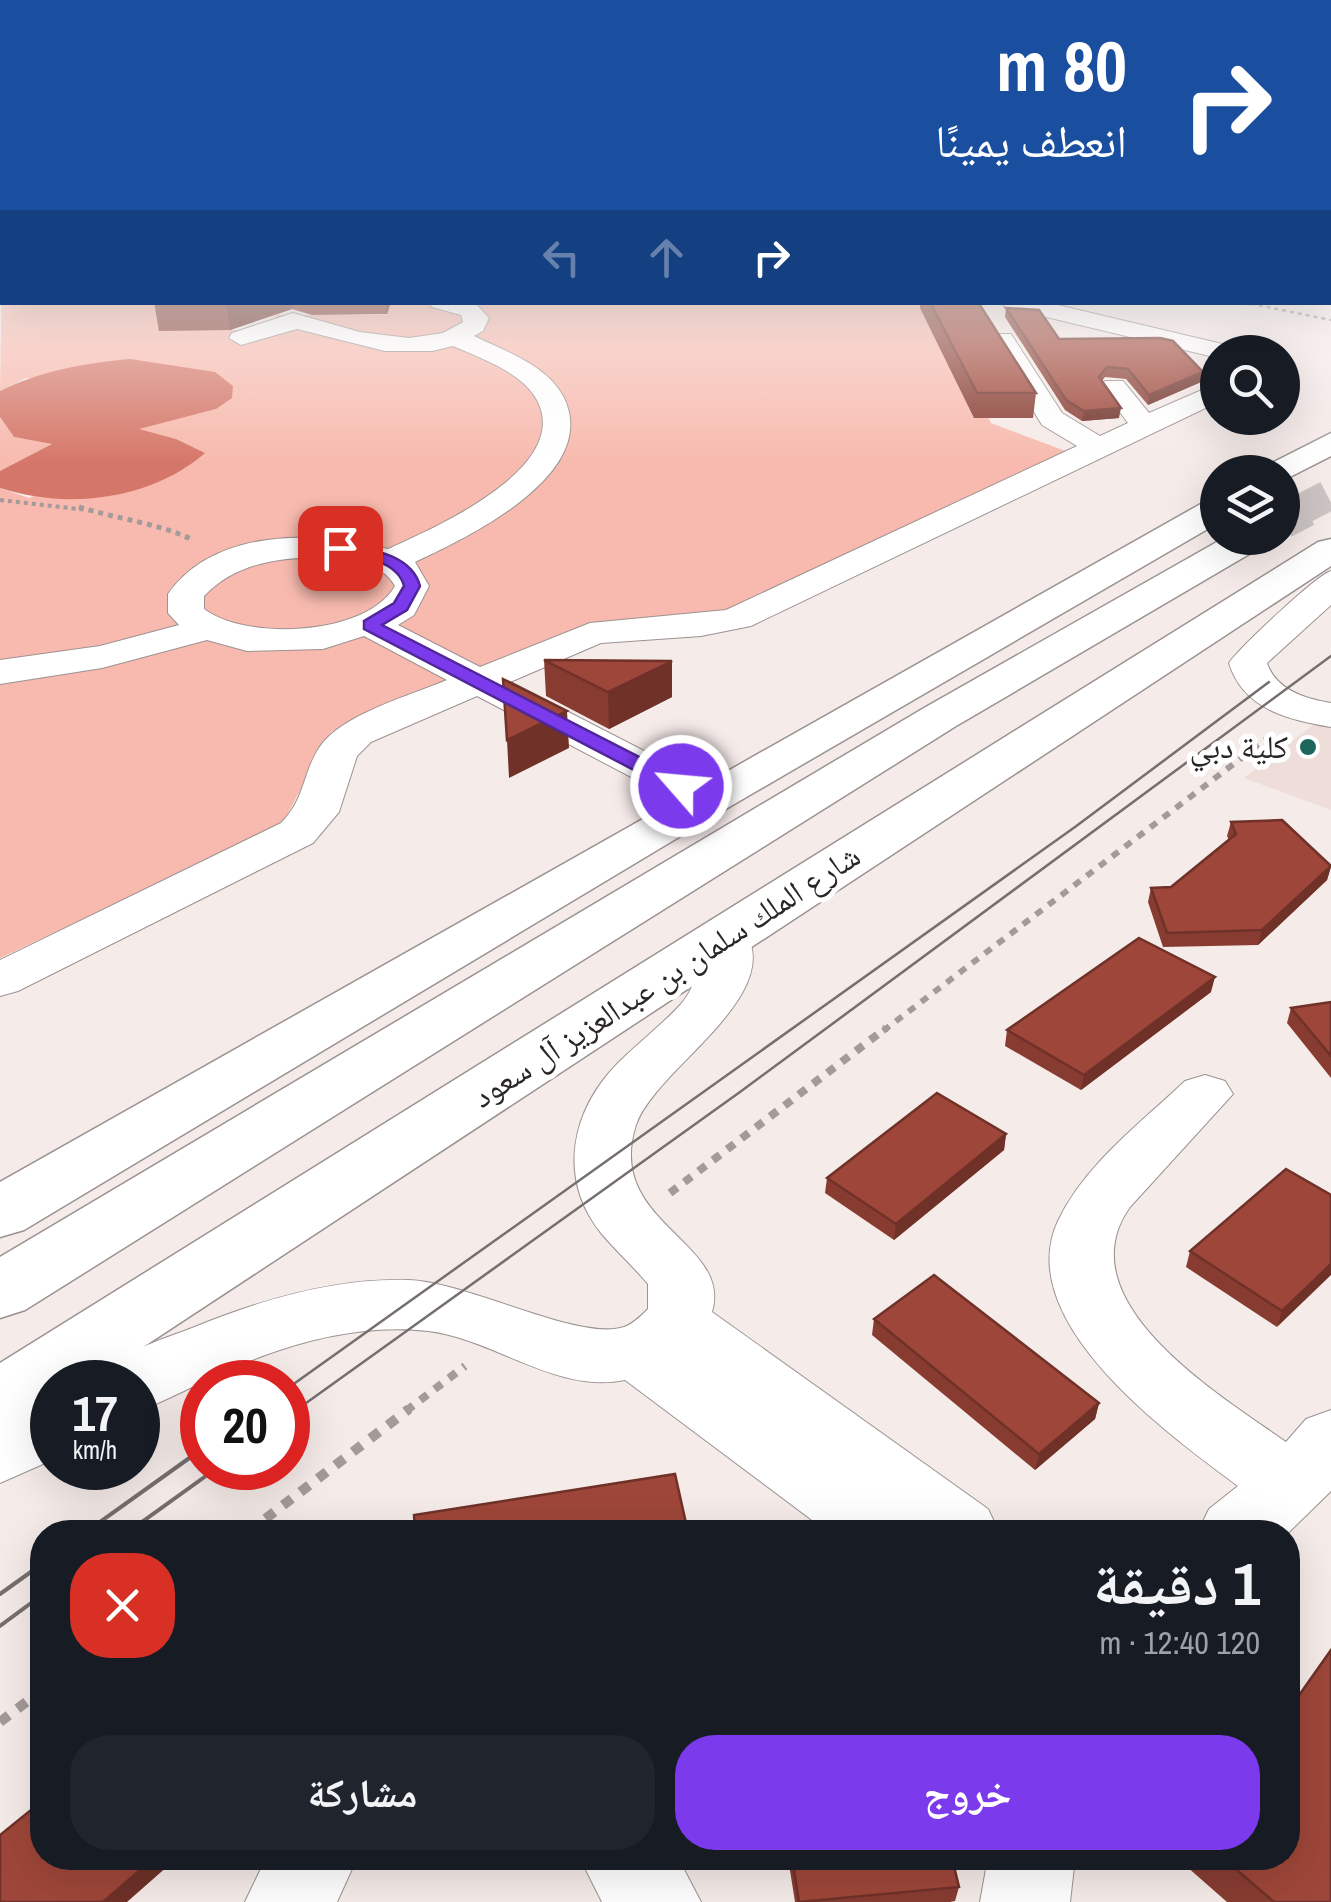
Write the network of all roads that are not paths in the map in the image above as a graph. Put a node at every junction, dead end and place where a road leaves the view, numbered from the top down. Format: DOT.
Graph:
graph roads {
  1 [pos="448,305"];
  2 [pos="1026,305"];
  3 [pos="987,307"];
  4 [pos="370,314"];
  5 [pos="1089,320"];
  6 [pos="304,323"];
  7 [pos="453,336"];
  8 [pos="241,338"];
  9 [pos="1186,341"];
  10 [pos="1200,345"];
  11 [pos="1082,346"];
  12 [pos="1200,356"];
  13 [pos="1114,387"];
  14 [pos="1200,400"];
  15 [pos="1145,426"];
  16 [pos="1331,444"];
  17 [pos="1099,447"];
  18 [pos="1300,461"];
  19 [pos="1200,518"];
  20 [pos="1221,555"];
  21 [pos="391,560"];
  22 [pos="1329,563"];
  23 [pos="370,625"];
  24 [pos="207,629"];
  25 [pos="0,672"];
  26 [pos="477,681"];
  27 [pos="1318,713"];
  28 [pos="707,800"];
  29 [pos="726,938"];
  30 [pos="0,980"];
  31 [pos="1205,1094"];
  32 [pos="0,1214"];
  33 [pos="0,1290"];
  34 [pos="655,1335"];
  35 [pos="160,1372"];
  36 [pos="0,1402"];
  37 [pos="30,1438"];
  38 [pos="0,1454"];
  39 [pos="1312,1463"];
  40 [pos="870,1520"];
  41 [pos="943,1520"];
  42 [pos="1248,1520"];
  43 [pos="307,1870"];
  44 [pos="633,1870"];
  45 [pos="1030,1870"];
  46 [pos="290,1902"];
  47 [pos="656,1902"];
  48 [pos="1026,1902"];
  1 -- 7 [label="street"];
  2 -- 5 [label="street"];
  3 -- 17 [label="street"];
  4 -- 6 [label="street"];
  5 -- 9 [label="street"];
  5 -- 11 [label="street"];
  6 -- 7 [label="street"];
  6 -- 8 [label="street"];
  7 -- 21 [label="street"];
  9 -- 10 [label="street"];
  9 -- 12 [label="street"];
  13 -- 15 [label="street"];
  14 -- 15 [label="street"];
  15 -- 17 [label="street"];
  16 -- 18 [label="main road"];
  17 -- 26 [label="street"];
  19 -- 28 [label="main road"];
  20 -- 33 [label="main road"];
  21 -- 23 [label="street"];
  21 -- 24 [label="street"];
  22 -- 27 [label="street"];
  22 -- 29 [label="main road, شارع الملك سلمان بن عبدالعزيز آل سعود"];
  23 -- 24 [label="street"];
  23 -- 26 [label="street"];
  24 -- 25 [label="street"];
  26 -- 28 [label="street"];
  26 -- 30 [label="street"];
  28 -- 32 [label="main road"];
  29 -- 34 [label="street"];
  29 -- 36 [label="main road, شارع الملك سلمان بن عبدالعزيز آل سعود"];
  31 -- 39 [label="street"];
  34 -- 35 [label="street"];
  34 -- 40 [label="street"];
  34 -- 41 [label="street"];
  37 -- 38 [label="street"];
  39 -- 42 [label="street"];
  43 -- 46 [label="street"];
  44 -- 47 [label="street"];
  45 -- 48 [label="street"];
}
